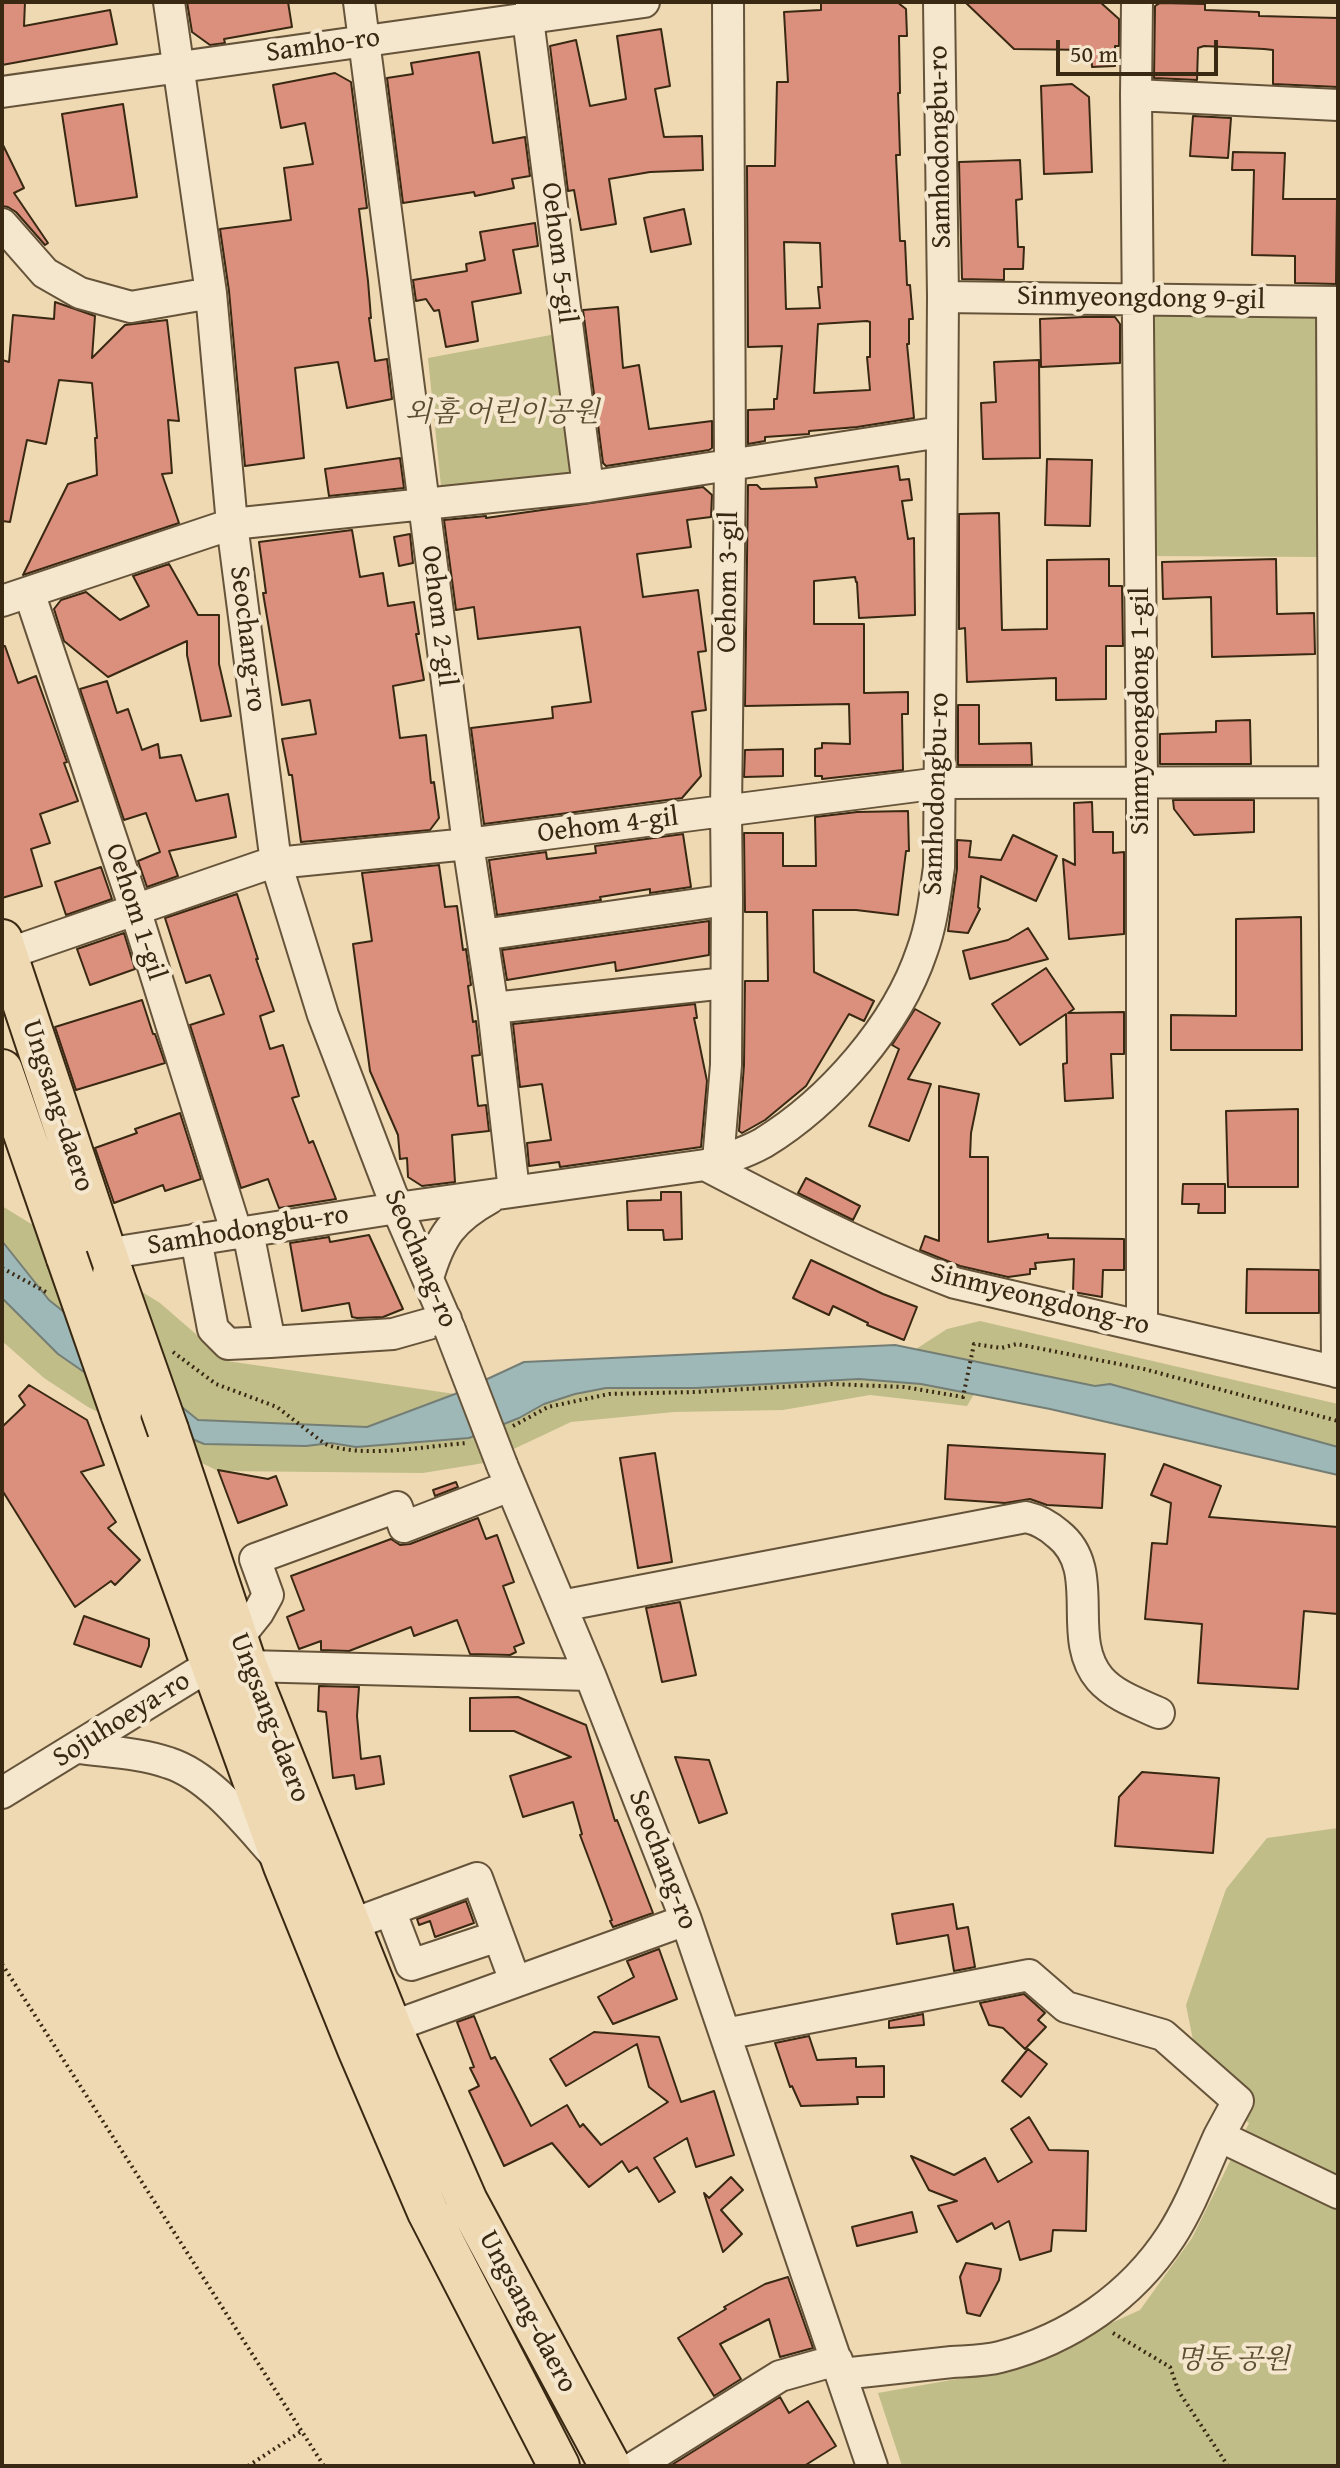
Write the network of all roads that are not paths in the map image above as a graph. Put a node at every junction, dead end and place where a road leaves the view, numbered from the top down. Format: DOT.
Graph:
graph roads {
  1 [pos="169,2"];
  2 [pos="359,2"];
  3 [pos="644,2"];
  4 [pos="728,2"];
  5 [pos="939,2"];
  6 [pos="1137,2"];
  7 [pos="530,10"];
  8 [pos="364,41"];
  9 [pos="178,66"];
  10 [pos="2,92"];
  11 [pos="1136,95"];
  12 [pos="1338,105"];
  13 [pos="2,224"];
  14 [pos="211,293"];
  15 [pos="943,297"];
  16 [pos="1139,299"];
  17 [pos="1335,302"];
  18 [pos="941,432"];
  19 [pos="730,464"];
  20 [pos="588,487"];
  21 [pos="424,506"];
  22 [pos="232,524"];
  23 [pos="16,596"];
  24 [pos="1142,782"];
  25 [pos="1336,782"];
  26 [pos="940,783"];
  27 [pos="726,811"];
  28 [pos="468,844"];
  29 [pos="276,863"];
  30 [pos="727,900"];
  31 [pos="135,909"];
  32 [pos="482,935"];
  33 [pos="4,947"];
  34 [pos="726,983"];
  35 [pos="493,1008"];
  36 [pos="2,1070"];
  37 [pos="750,1148"];
  38 [pos="712,1163"];
  39 [pos="755,1191"];
  40 [pos="507,1192"];
  41 [pos="397,1208"];
  42 [pos="242,1233"];
  43 [pos="196,1239"];
  44 [pos="95,1262"];
  45 [pos="428,1278"];
  46 [pos="448,1324"];
  47 [pos="1142,1326"];
  48 [pos="270,1342"];
  49 [pos="1338,1372"];
  50 [pos="506,1476"];
  51 [pos="561,1606"];
  52 [pos="232,1657"];
  53 [pos="590,1675"];
  54 [pos="1159,1713"];
  55 [pos="78,1748"];
  56 [pos="2,1793"];
  57 [pos="284,1866"];
  58 [pos="390,1910"];
  59 [pos="686,1920"];
  60 [pos="350,1925"];
  61 [pos="498,1936"];
  62 [pos="515,1981"];
  63 [pos="391,2027"];
  64 [pos="725,2034"];
  65 [pos="1219,2136"];
  66 [pos="1338,2193"];
  67 [pos="840,2367"];
  68 [pos="559,2466"];
  69 [pos="610,2466"];
  70 [pos="636,2466"];
  71 [pos="872,2466"];
  1 -- 9 [label="street, Seochang-ro"];
  2 -- 8 [label="street, Oehom 2-gil"];
  3 -- 7 [label="street, Samho-ro"];
  4 -- 19 [label="street, Oehom 3-gil"];
  5 -- 15 [label="street, Samhodongbu-ro"];
  6 -- 11 [label="street, Sinmyeongdong 1-gil"];
  7 -- 8 [label="street, Samho-ro"];
  7 -- 20 [label="street, Oehom 5-gil"];
  8 -- 9 [label="street, Samho-ro"];
  8 -- 21 [label="street, Oehom 2-gil"];
  9 -- 10 [label="street, Samho-ro"];
  9 -- 14 [label="street, Seochang-ro"];
  11 -- 12 [label="street"];
  11 -- 16 [label="street, Sinmyeongdong 1-gil"];
  13 -- 14 [label="street"];
  14 -- 22 [label="street, Seochang-ro"];
  15 -- 16 [label="street, Sinmyeongdong 9-gil"];
  15 -- 18 [label="street, Samhodongbu-ro"];
  16 -- 17 [label="street, Sinmyeongdong 9-gil"];
  16 -- 24 [label="street, Sinmyeongdong 1-gil"];
  17 -- 25 [label="street"];
  18 -- 19 [label="street"];
  18 -- 26 [label="street, Samhodongbu-ro"];
  19 -- 20 [label="street"];
  19 -- 27 [label="street, Oehom 3-gil"];
  20 -- 21 [label="street"];
  21 -- 22 [label="street"];
  21 -- 28 [label="street, Oehom 2-gil"];
  22 -- 23 [label="street, Oehom 1-gil"];
  22 -- 29 [label="street, Seochang-ro"];
  23 -- 31 [label="street, Oehom 1-gil"];
  24 -- 25 [label="street, Oehom 4-gil"];
  24 -- 26 [label="street, Oehom 4-gil"];
  24 -- 47 [label="street, Sinmyeongdong 1-gil"];
  25 -- 49 [label="street"];
  26 -- 27 [label="street, Oehom 4-gil"];
  26 -- 37 [label="street, Samhodongbu-ro"];
  27 -- 28 [label="street, Oehom 4-gil"];
  27 -- 30 [label="street, Oehom 3-gil"];
  28 -- 29 [label="street, Oehom 4-gil"];
  28 -- 32 [label="street, Oehom 2-gil"];
  29 -- 31 [label="street, Oehom 4-gil"];
  29 -- 41 [label="street, Seochang-ro"];
  30 -- 32 [label="street"];
  30 -- 34 [label="street, Oehom 3-gil"];
  31 -- 33 [label="street, Oehom 4-gil"];
  31 -- 42 [label="street, Oehom 1-gil"];
  32 -- 35 [label="street, Oehom 2-gil"];
  33 -- 44 [label="main road, Ungsang-daero"];
  34 -- 35 [label="street"];
  34 -- 38 [label="street, Oehom 3-gil"];
  35 -- 40 [label="street, Oehom 2-gil"];
  36 -- 44 [label="main road, Ungsang-daero"];
  37 -- 38 [label="street, Samhodongbu-ro"];
  37 -- 39 [label="street"];
  38 -- 39 [label="street, Sinmyeongdong-ro"];
  38 -- 40 [label="street, Samhodongbu-ro"];
  39 -- 47 [label="street, Sinmyeongdong-ro"];
  40 -- 41 [label="street, Samhodongbu-ro"];
  40 -- 45 [label="street"];
  41 -- 42 [label="street, Samhodongbu-ro"];
  41 -- 45 [label="street, Seochang-ro"];
  42 -- 43 [label="street, Samhodongbu-ro"];
  42 -- 48 [label="street, Oehom 1-gil"];
  43 -- 44 [label="street, Samhodongbu-ro"];
  43 -- 48 [label="street"];
  44 -- 52 [label="main road, Ungsang-daero, bridge"];
  44 -- 52 [label="main road, Ungsang-daero, bridge"];
  45 -- 46 [label="street, Seochang-ro"];
  46 -- 48 [label="street"];
  46 -- 50 [label="street, Seochang-ro, bridge"];
  47 -- 49 [label="street, Sinmyeongdong-ro"];
  50 -- 51 [label="street, Seochang-ro"];
  50 -- 52 [label="street"];
  51 -- 53 [label="street, Seochang-ro"];
  51 -- 54 [label="street"];
  52 -- 53 [label="street"];
  52 -- 55 [label="street, Sojuhoeya-ro"];
  52 -- 57 [label="main road, Ungsang-daero"];
  52 -- 60 [label="main road, Ungsang-daero"];
  53 -- 59 [label="street, Seochang-ro"];
  55 -- 56 [label="street, Sojuhoeya-ro"];
  55 -- 57 [label="street"];
  57 -- 68 [label="main road, Ungsang-daero"];
  58 -- 60 [label="street"];
  58 -- 61 [label="street"];
  58 -- 61 [label="street"];
  59 -- 62 [label="street"];
  59 -- 64 [label="street, Seochang-ro"];
  60 -- 63 [label="main road, Ungsang-daero"];
  61 -- 62 [label="street"];
  62 -- 63 [label="street"];
  63 -- 69 [label="main road, Ungsang-daero"];
  64 -- 65 [label="street"];
  64 -- 67 [label="street, Seochang-ro"];
  65 -- 66 [label="street"];
  65 -- 67 [label="street"];
  67 -- 70 [label="street"];
  67 -- 71 [label="street, Seochang-ro"];
}
